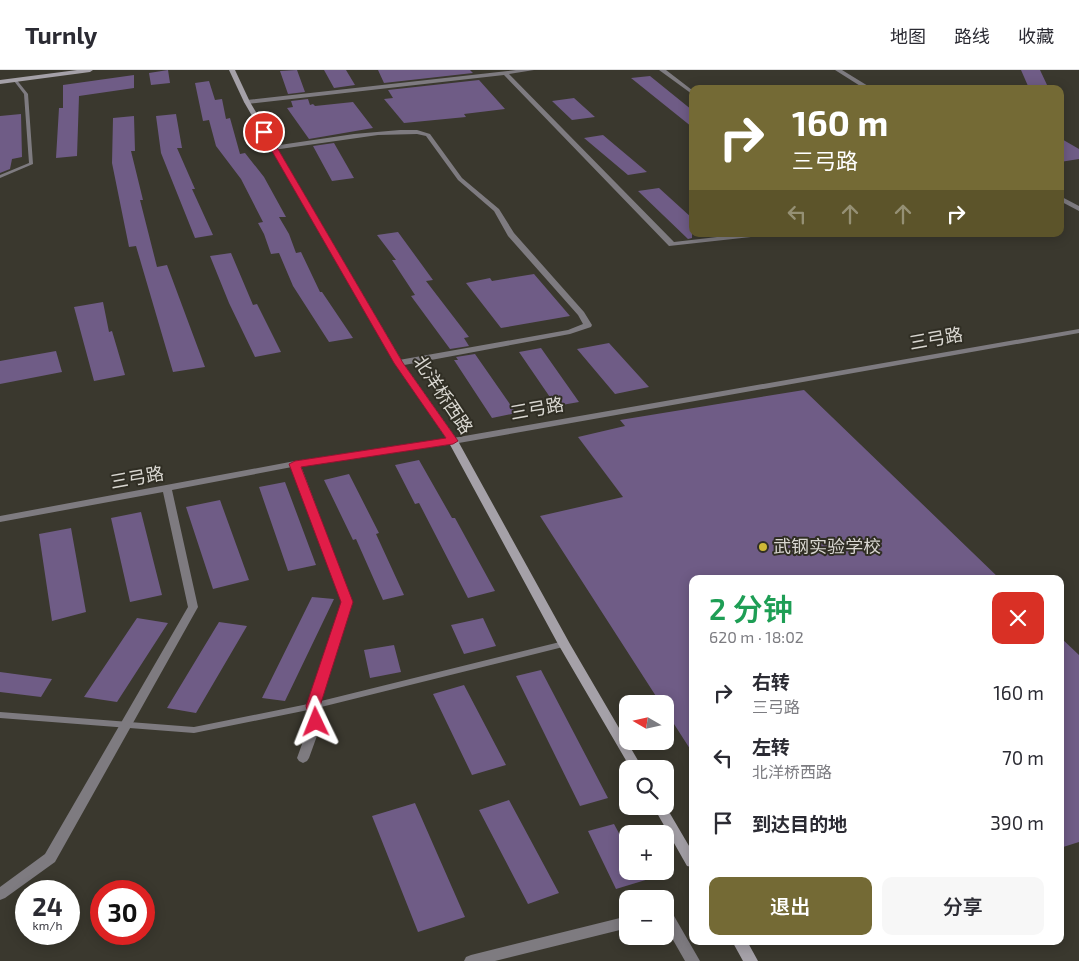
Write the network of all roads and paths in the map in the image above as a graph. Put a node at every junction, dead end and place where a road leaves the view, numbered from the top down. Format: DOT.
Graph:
graph roads {
  1 [pos="62,70"];
  2 [pos="90,70"];
  3 [pos="232,70"];
  4 [pos="531,70"];
  5 [pos="662,70"];
  6 [pos="838,70"];
  7 [pos="505,73"];
  8 [pos="15,80"];
  9 [pos="0,81"];
  10 [pos="863,85"];
  11 [pos="689,90"];
  12 [pos="247,102"];
  13 [pos="274,148"];
  14 [pos="0,177"];
  15 [pos="1064,200"];
  16 [pos="1079,209"];
  17 [pos="734,237"];
  18 [pos="1079,331"];
  19 [pos="399,363"];
  20 [pos="453,441"];
  21 [pos="295,464"];
  22 [pos="167,489"];
  23 [pos="0,519"];
  24 [pos="564,644"];
  25 [pos="313,706"];
  26 [pos="0,715"];
  27 [pos="125,725"];
  28 [pos="303,758"];
  29 [pos="632,760"];
  30 [pos="664,815"];
  31 [pos="689,857"];
  32 [pos="0,894"];
  33 [pos="619,924"];
  34 [pos="674,928"];
  35 [pos="741,945"];
  36 [pos="471,961"];
  37 [pos="693,961"];
  38 [pos="751,961"];
  1 -- 9 [label="main road"];
  2 -- 8 [label="main road"];
  3 -- 12 [label="main road, 北洋桥西路"];
  4 -- 7 [label="street"];
  5 -- 11 [label="street"];
  6 -- 10 [label="street"];
  7 -- 12 [label="street"];
  7 -- 17 [label="street"];
  8 -- 9 [label="main road"];
  8 -- 14 [label="lane"];
  12 -- 13 [label="main road, 北洋桥西路"];
  13 -- 19 [label="main road, 北洋桥西路"];
  13 -- 19 [label="street"];
  15 -- 16 [label="street"];
  18 -- 20 [label="street, 三弓路"];
  19 -- 20 [label="main road, 北洋桥西路"];
  20 -- 21 [label="street, 三弓路"];
  20 -- 24 [label="main road, 北洋桥西路"];
  21 -- 22 [label="street, 三弓路"];
  21 -- 25 [label="street"];
  22 -- 23 [label="street, 三弓路"];
  22 -- 27 [label="street"];
  24 -- 25 [label="lane"];
  24 -- 29 [label="main road, 北洋桥西路"];
  25 -- 27 [label="lane"];
  25 -- 28 [label="street"];
  26 -- 27 [label="lane"];
  27 -- 32 [label="street"];
  30 -- 31 [label="main road"];
  33 -- 36 [label="street"];
  34 -- 37 [label="street"];
  35 -- 38 [label="main road"];
}
